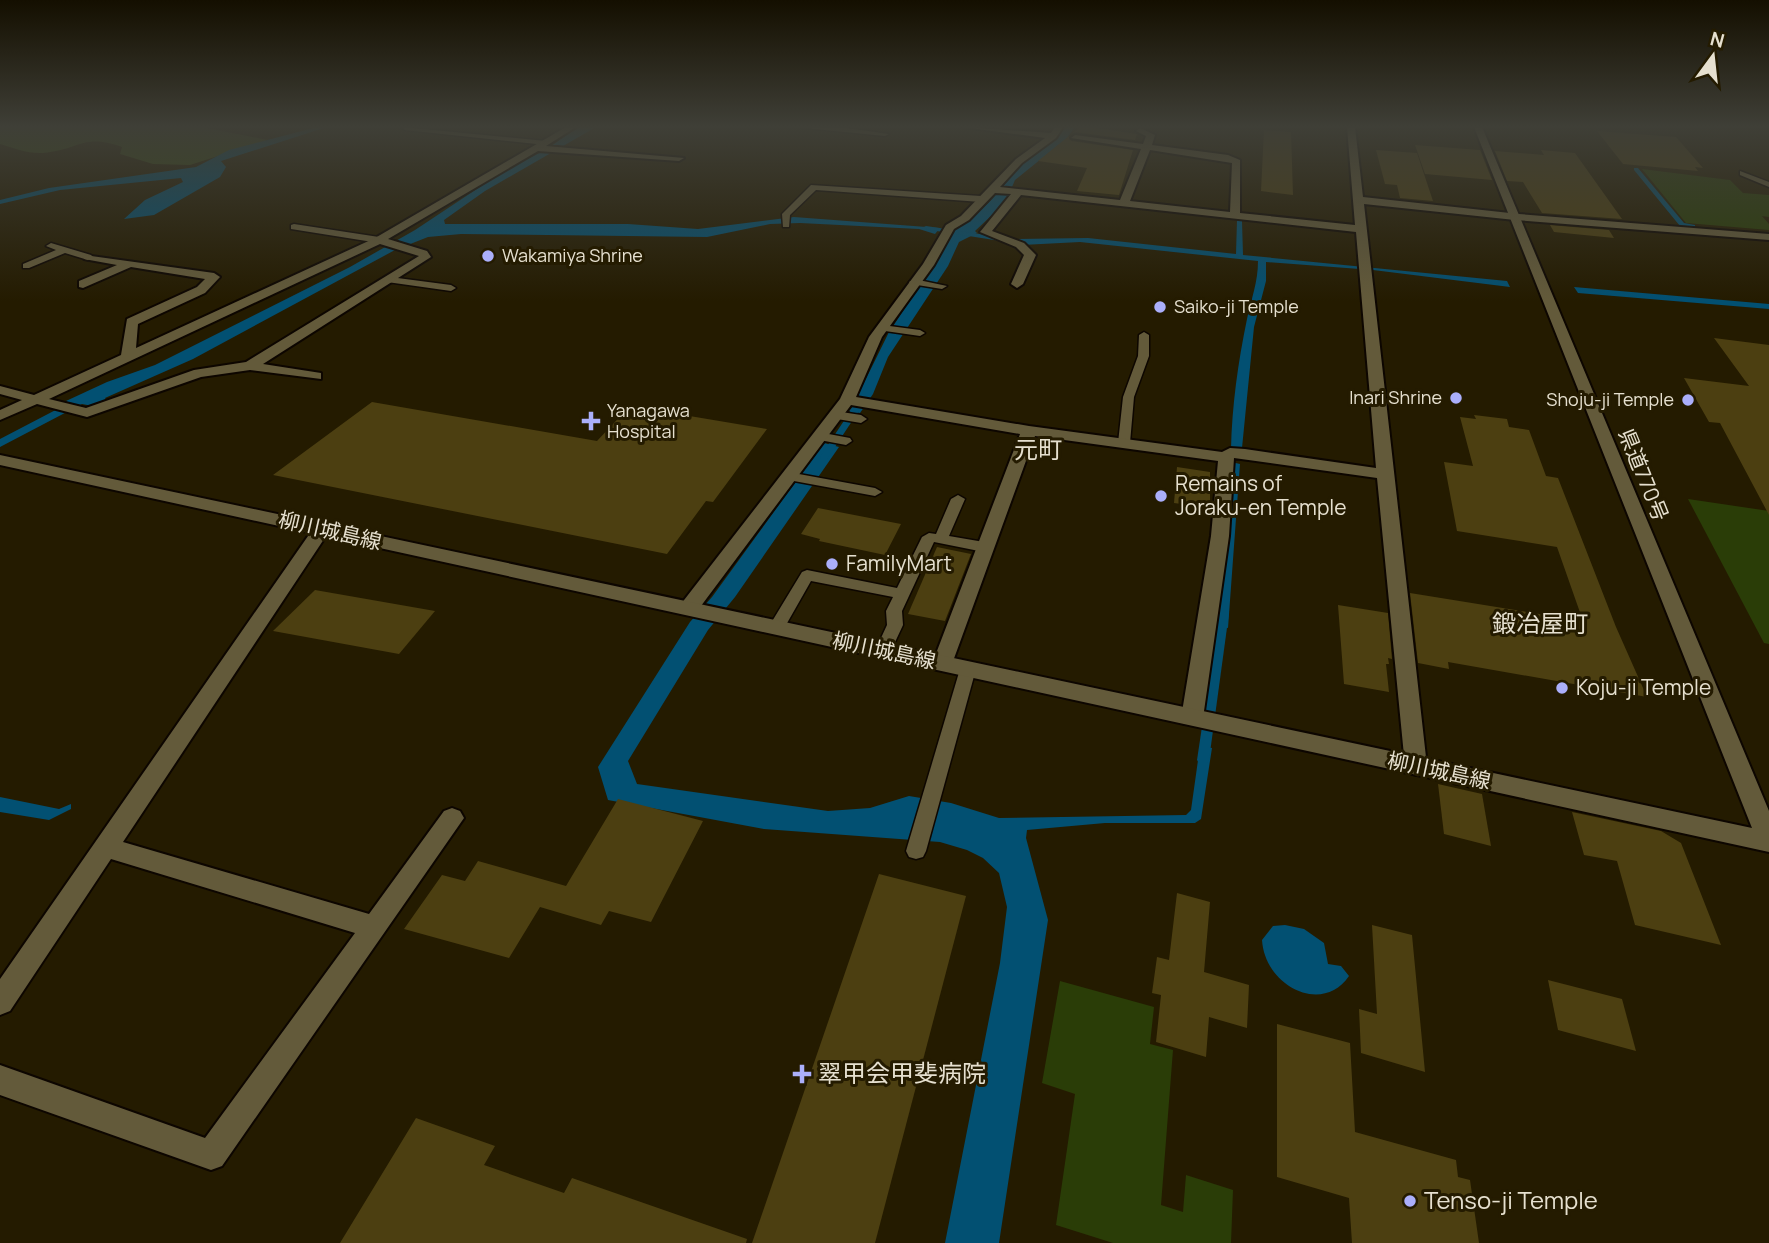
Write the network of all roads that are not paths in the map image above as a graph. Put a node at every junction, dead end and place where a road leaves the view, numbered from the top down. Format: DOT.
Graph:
graph roads {
  1 [pos="478,185"];
  2 [pos="997,185"];
  3 [pos="1131,185"];
  4 [pos="1236,185"];
  5 [pos="1357,185"];
  6 [pos="1502,185"];
  7 [pos="993,190"];
  8 [pos="1018,193"];
  9 [pos="981,199"];
  10 [pos="1358,200"];
  11 [pos="1124,204"];
  12 [pos="1235,216"];
  13 [pos="1515,216"];
  14 [pos="786,225"];
  15 [pos="294,227"];
  16 [pos="1361,229"];
  17 [pos="1769,237"];
  18 [pos="383,241"];
  19 [pos="51,246"];
  20 [pos="62,251"];
  21 [pos="88,257"];
  22 [pos="130,263"];
  23 [pos="26,266"];
  24 [pos="390,280"];
  25 [pos="917,283"];
  26 [pos="83,284"];
  27 [pos="1017,284"];
  28 [pos="942,286"];
  29 [pos="451,288"];
  30 [pos="886,329"];
  31 [pos="920,333"];
  32 [pos="1144,335"];
  33 [pos="128,355"];
  34 [pos="250,366"];
  35 [pos="316,376"];
  36 [pos="0,390"];
  37 [pos="33,400"];
  38 [pos="850,400"];
  39 [pos="839,415"];
  40 [pos="0,416"];
  41 [pos="860,419"];
  42 [pos="1029,431"];
  43 [pos="822,437"];
  44 [pos="846,441"];
  45 [pos="1124,443"];
  46 [pos="1234,454"];
  47 [pos="0,460"];
  48 [pos="1385,474"];
  49 [pos="792,477"];
  50 [pos="875,492"];
  51 [pos="958,499"];
  52 [pos="321,530"];
  53 [pos="940,540"];
  54 [pos="984,548"];
  55 [pos="902,594"];
  56 [pos="693,610"];
  57 [pos="776,628"];
  58 [pos="883,651"];
  59 [pos="942,664"];
  60 [pos="968,669"];
  61 [pos="1207,721"];
  62 [pos="1416,766"];
  63 [pos="452,818"];
  64 [pos="1769,841"];
  65 [pos="106,847"];
  66 [pos="916,851"];
  67 [pos="373,927"];
  68 [pos="0,1002"];
  69 [pos="0,1080"];
  1 -- 18 [label="street"];
  2 -- 7 [label="street"];
  3 -- 11 [label="street"];
  4 -- 12 [label="street"];
  5 -- 10 [label="street"];
  6 -- 13 [label="street, 県道770号"];
  7 -- 8 [label="street"];
  7 -- 9 [label="street"];
  8 -- 11 [label="street"];
  8 -- 27 [label="street"];
  9 -- 14 [label="lane"];
  9 -- 25 [label="street"];
  10 -- 13 [label="street"];
  10 -- 16 [label="street"];
  11 -- 12 [label="street"];
  12 -- 16 [label="street"];
  13 -- 17 [label="street"];
  13 -- 64 [label="street, 県道770号"];
  15 -- 18 [label="lane"];
  16 -- 48 [label="street"];
  18 -- 24 [label="street"];
  18 -- 33 [label="street"];
  19 -- 20 [label="lane"];
  20 -- 21 [label="lane"];
  20 -- 23 [label="lane"];
  21 -- 22 [label="street"];
  22 -- 26 [label="street"];
  22 -- 33 [label="street"];
  24 -- 29 [label="lane"];
  24 -- 34 [label="street"];
  25 -- 28 [label="lane"];
  25 -- 30 [label="street"];
  30 -- 31 [label="lane"];
  30 -- 38 [label="street"];
  32 -- 45 [label="lane"];
  33 -- 37 [label="street"];
  34 -- 35 [label="street"];
  34 -- 37 [label="street"];
  36 -- 37 [label="street"];
  37 -- 40 [label="street"];
  38 -- 39 [label="street"];
  38 -- 42 [label="street"];
  39 -- 41 [label="lane"];
  39 -- 43 [label="street"];
  42 -- 45 [label="street"];
  42 -- 54 [label="street"];
  43 -- 44 [label="lane"];
  43 -- 49 [label="street"];
  45 -- 46 [label="street"];
  46 -- 48 [label="street"];
  46 -- 61 [label="street"];
  47 -- 52 [label="street, 柳川城島線"];
  48 -- 62 [label="street"];
  49 -- 50 [label="lane"];
  49 -- 56 [label="street"];
  51 -- 53 [label="lane"];
  52 -- 56 [label="street, 柳川城島線"];
  52 -- 65 [label="street"];
  53 -- 54 [label="lane"];
  53 -- 55 [label="lane"];
  54 -- 59 [label="street"];
  55 -- 57 [label="lane"];
  55 -- 58 [label="lane"];
  56 -- 57 [label="street, 柳川城島線"];
  57 -- 58 [label="street, 柳川城島線"];
  58 -- 59 [label="street, 柳川城島線"];
  59 -- 60 [label="street, 柳川城島線"];
  60 -- 61 [label="street, 柳川城島線"];
  60 -- 66 [label="lane"];
  61 -- 62 [label="street, 柳川城島線"];
  62 -- 64 [label="street, 柳川城島線"];
  63 -- 67 [label="street"];
  65 -- 67 [label="street"];
  65 -- 68 [label="street"];
  67 -- 69 [label="street"];
}
